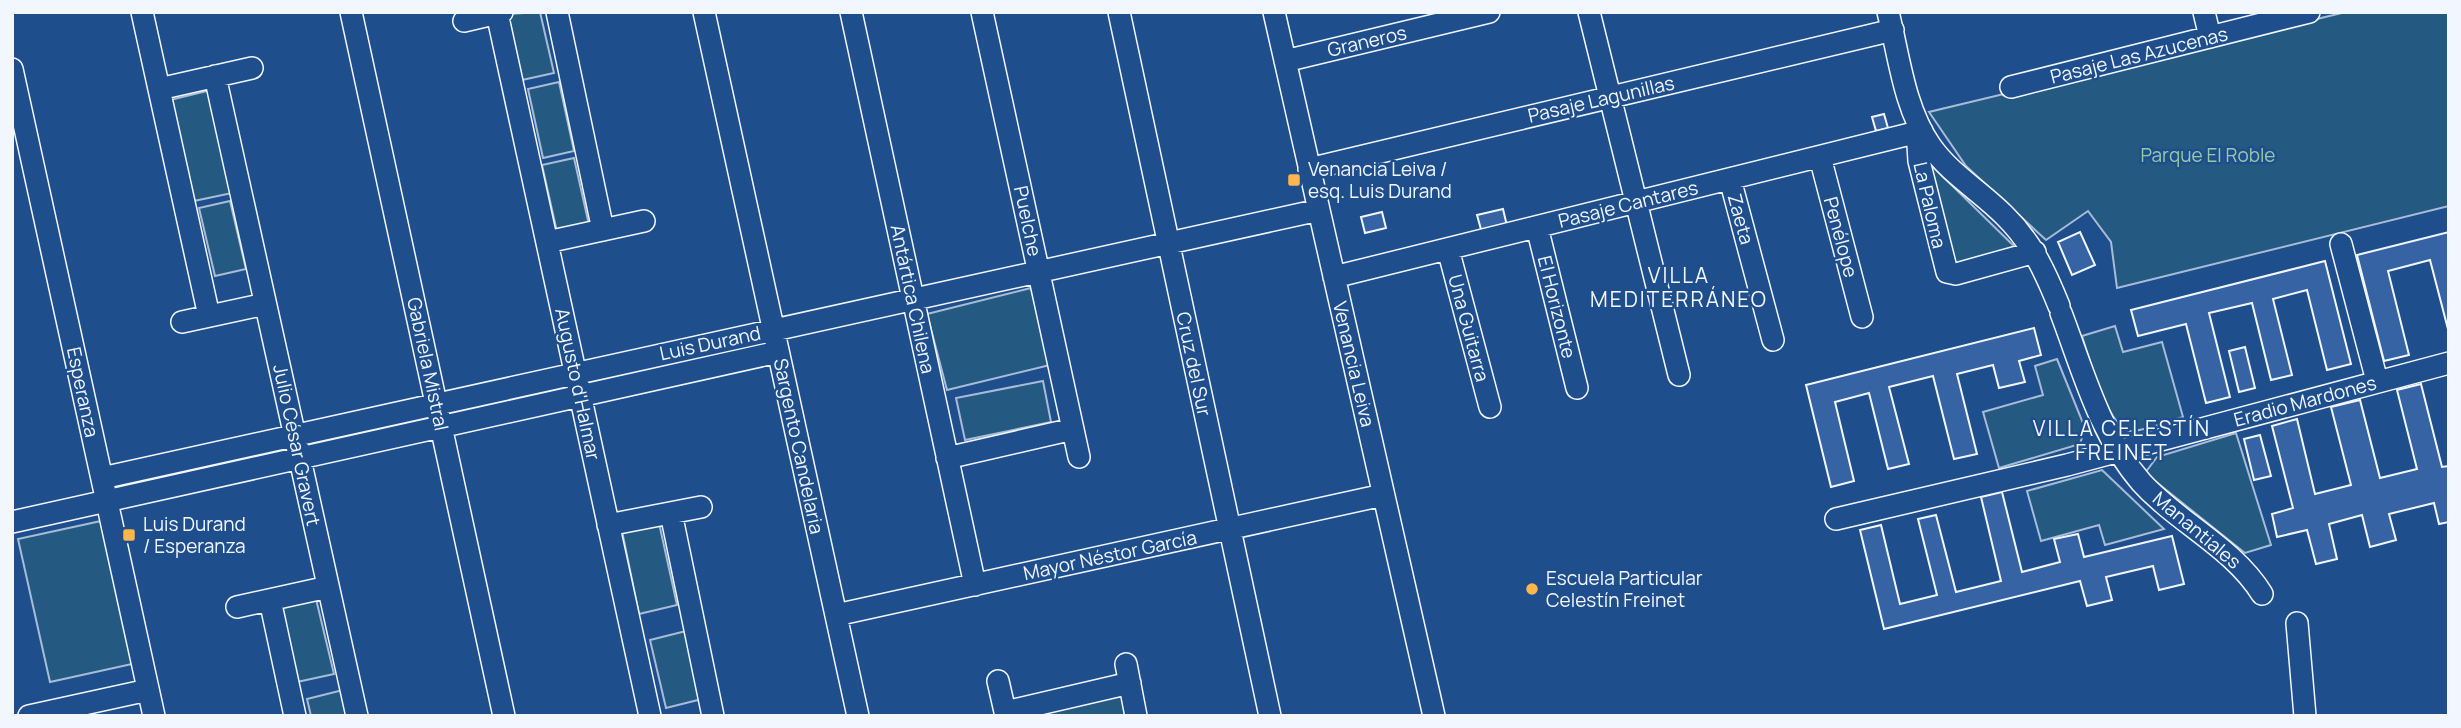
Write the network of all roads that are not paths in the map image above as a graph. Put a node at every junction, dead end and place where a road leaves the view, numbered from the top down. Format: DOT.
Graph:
graph roads {
  1 [pos="142,12"];
  2 [pos="351,12"];
  3 [pos="557,12"];
  4 [pos="705,12"];
  5 [pos="851,12"];
  6 [pos="982,12"];
  7 [pos="1119,12"];
  8 [pos="1274,12"];
  9 [pos="1489,12"];
  10 [pos="1589,12"];
  11 [pos="2204,12"];
  12 [pos="2309,12"];
  13 [pos="500,13"];
  14 [pos="464,20"];
  15 [pos="1890,21"];
  16 [pos="2210,37"];
  17 [pos="1285,61"];
  18 [pos="252,68"];
  19 [pos="12,69"];
  20 [pos="215,76"];
  21 [pos="2011,87"];
  22 [pos="159,89"];
  23 [pos="1609,97"];
  24 [pos="1922,131"];
  25 [pos="1820,157"];
  26 [pos="1309,169"];
  27 [pos="1730,179"];
  28 [pos="1635,202"];
  29 [pos="1319,210"];
  30 [pos="644,221"];
  31 [pos="1537,227"];
  32 [pos="603,230"];
  33 [pos="547,242"];
  34 [pos="1168,243"];
  35 [pos="2342,244"];
  36 [pos="1448,249"];
  37 [pos="2035,252"];
  38 [pos="1039,271"];
  39 [pos="1334,277"];
  40 [pos="913,298"];
  41 [pos="265,304"];
  42 [pos="209,316"];
  43 [pos="1862,317"];
  44 [pos="182,322"];
  45 [pos="774,329"];
  46 [pos="1773,340"];
  47 [pos="778,352"];
  48 [pos="2449,363"];
  49 [pos="575,373"];
  50 [pos="1679,376"];
  51 [pos="2377,381"];
  52 [pos="1577,388"];
  53 [pos="580,396"];
  54 [pos="436,404"];
  55 [pos="1490,407"];
  56 [pos="441,427"];
  57 [pos="1073,429"];
  58 [pos="295,435"];
  59 [pos="2118,452"];
  60 [pos="1079,457"];
  61 [pos="300,458"];
  62 [pos="947,458"];
  63 [pos="102,478"];
  64 [pos="1383,495"];
  65 [pos="107,501"];
  66 [pos="701,507"];
  67 [pos="671,513"];
  68 [pos="1836,519"];
  69 [pos="12,522"];
  70 [pos="608,526"];
  71 [pos="1230,529"];
  72 [pos="975,585"];
  73 [pos="328,587"];
  74 [pos="2262,594"];
  75 [pos="270,600"];
  76 [pos="237,607"];
  77 [pos="836,615"];
  78 [pos="2297,623"];
  79 [pos="998,681"];
  80 [pos="148,690"];
  81 [pos="1005,714"];
  82 [pos="29,716"];
  83 [pos="154,716"];
  84 [pos="295,716"];
  85 [pos="357,716"];
  86 [pos="504,716"];
  87 [pos="650,716"];
  88 [pos="713,716"];
  89 [pos="858,716"];
  90 [pos="1136,716"];
  91 [pos="1270,716"];
  92 [pos="1434,716"];
  93 [pos="2305,716"];
  1 -- 22 [label="street"];
  2 -- 54 [label="street, Gabriela Mistral"];
  3 -- 32 [label="street"];
  4 -- 45 [label="street, Sargento Candelaria"];
  5 -- 40 [label="street, Antártica Chilena"];
  6 -- 38 [label="street, Puelche"];
  7 -- 34 [label="street, Cruz del Sur"];
  8 -- 17 [label="street, Venancia Leiva"];
  9 -- 17 [label="street, Graneros"];
  10 -- 23 [label="street"];
  11 -- 16 [label="street"];
  12 -- 16 [label="street, Pasaje Las Azucenas"];
  13 -- 14 [label="street, Augusto d'Halmar"];
  13 -- 33 [label="street, Augusto d'Halmar"];
  15 -- 23 [label="street, Pasaje Lagunillas"];
  15 -- 24 [label="street, Manantiales"];
  16 -- 21 [label="street, Pasaje Las Azucenas"];
  17 -- 26 [label="street, Venancia Leiva"];
  18 -- 20 [label="street"];
  19 -- 63 [label="street, Esperanza"];
  20 -- 22 [label="street"];
  20 -- 41 [label="street, Julio César Gravert"];
  22 -- 42 [label="street"];
  23 -- 26 [label="street, Pasaje Lagunillas"];
  23 -- 28 [label="street"];
  24 -- 25 [label="street, Pasaje Cantares"];
  24 -- 37 [label="street, Manantiales"];
  24 -- 37 [label="street, La Paloma"];
  25 -- 27 [label="street, Pasaje Cantares"];
  25 -- 43 [label="street, Penélope"];
  26 -- 29 [label="street, Venancia Leiva"];
  27 -- 28 [label="street, Pasaje Cantares"];
  27 -- 46 [label="street, Zaeta"];
  28 -- 31 [label="street, Pasaje Cantares"];
  28 -- 50 [label="street"];
  29 -- 34 [label="street, Luis Durand"];
  29 -- 39 [label="street, Venancia Leiva"];
  30 -- 32 [label="street"];
  31 -- 36 [label="street, Pasaje Cantares"];
  31 -- 52 [label="street, El Horizonte"];
  32 -- 33 [label="street"];
  33 -- 49 [label="street, Augusto d'Halmar"];
  34 -- 38 [label="street, Luis Durand"];
  34 -- 71 [label="street, Cruz del Sur"];
  35 -- 51 [label="street"];
  36 -- 39 [label="street, Pasaje Cantares"];
  36 -- 55 [label="street, Una Guitarra"];
  37 -- 59 [label="street, Manantiales"];
  38 -- 40 [label="street, Luis Durand"];
  38 -- 57 [label="street, Puelche"];
  39 -- 64 [label="street, Venancia Leiva"];
  40 -- 45 [label="street, Luis Durand"];
  40 -- 62 [label="street, Antártica Chilena"];
  41 -- 42 [label="street"];
  41 -- 58 [label="street, Julio César Gravert"];
  42 -- 44 [label="street"];
  45 -- 47 [label="street, Sargento Candelaria"];
  45 -- 49 [label="street, Luis Durand"];
  47 -- 53 [label="street, Luis Durand"];
  47 -- 77 [label="street, Sargento Candelaria"];
  48 -- 51 [label="street, Eradio Mardones"];
  49 -- 53 [label="street, Augusto d'Halmar"];
  49 -- 54 [label="street, Luis Durand"];
  51 -- 59 [label="street, Eradio Mardones"];
  53 -- 56 [label="street, Luis Durand"];
  53 -- 70 [label="street, Augusto d'Halmar"];
  54 -- 56 [label="street, Gabriela Mistral"];
  54 -- 58 [label="street, Luis Durand"];
  56 -- 61 [label="street, Luis Durand"];
  56 -- 86 [label="street, Gabriela Mistral"];
  57 -- 60 [label="street, Puelche"];
  57 -- 62 [label="street"];
  58 -- 61 [label="street, Julio César Gravert"];
  58 -- 63 [label="street, Luis Durand"];
  59 -- 68 [label="street, Eradio Mardones"];
  59 -- 74 [label="street, Manantiales"];
  61 -- 65 [label="street, Luis Durand"];
  61 -- 73 [label="street, Julio César Gravert"];
  62 -- 72 [label="street, Antártica Chilena"];
  63 -- 65 [label="street, Esperanza"];
  64 -- 71 [label="street, Mayor Néstor García"];
  64 -- 92 [label="street, Venancia Leiva"];
  65 -- 69 [label="street, Luis Durand"];
  65 -- 80 [label="street, Esperanza"];
  66 -- 67 [label="street"];
  67 -- 70 [label="street"];
  67 -- 88 [label="street"];
  70 -- 87 [label="street, Augusto d'Halmar"];
  71 -- 72 [label="street, Mayor Néstor García"];
  71 -- 91 [label="street, Cruz del Sur"];
  72 -- 77 [label="street, Mayor Néstor García"];
  73 -- 75 [label="street"];
  73 -- 85 [label="street, Julio César Gravert"];
  75 -- 76 [label="street"];
  75 -- 84 [label="street"];
  77 -- 89 [label="street, Sargento Candelaria"];
  78 -- 93 [label="street"];
  79 -- 81 [label="street"];
  80 -- 82 [label="street"];
  80 -- 83 [label="street, Esperanza"];
  81 -- 90 [label="street"];
}
